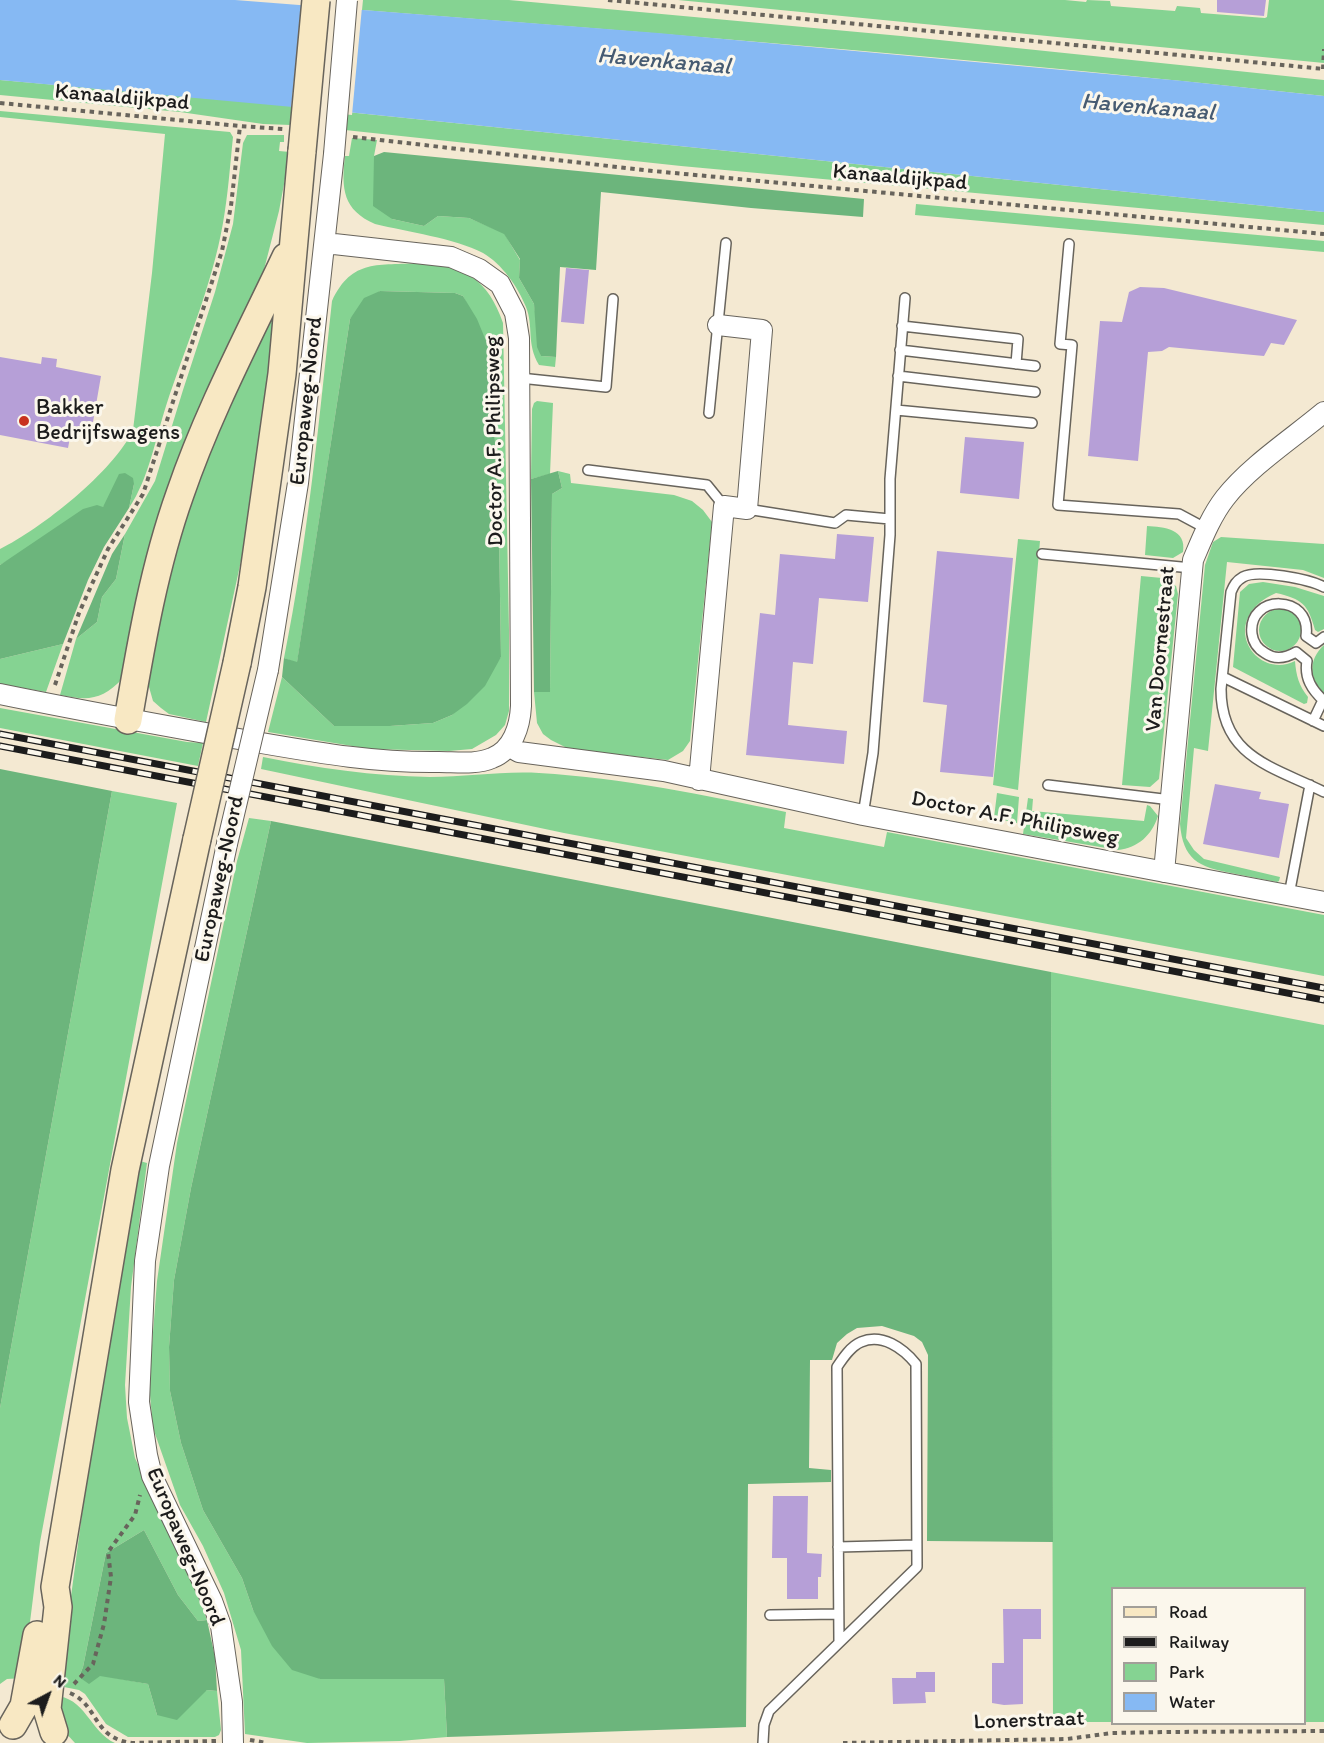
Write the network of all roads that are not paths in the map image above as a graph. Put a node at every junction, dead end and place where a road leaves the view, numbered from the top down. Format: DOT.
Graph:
graph roads {
  1 [pos="316,0"];
  2 [pos="347,0"];
  3 [pos="294,240"];
  4 [pos="324,243"];
  5 [pos="726,243"];
  6 [pos="1069,244"];
  7 [pos="905,298"];
  8 [pos="613,299"];
  9 [pos="718,325"];
  10 [pos="902,326"];
  11 [pos="900,350"];
  12 [pos="1016,364"];
  13 [pos="1035,366"];
  14 [pos="898,376"];
  15 [pos="520,378"];
  16 [pos="1035,392"];
  17 [pos="896,410"];
  18 [pos="1324,412"];
  19 [pos="709,413"];
  20 [pos="1032,423"];
  21 [pos="588,470"];
  22 [pos="724,506"];
  23 [pos="747,509"];
  24 [pos="890,519"];
  25 [pos="1207,529"];
  26 [pos="1042,554"];
  27 [pos="1192,568"];
  28 [pos="1324,587"];
  29 [pos="1306,636"];
  30 [pos="1320,640"];
  31 [pos="1296,652"];
  32 [pos="1307,661"];
  33 [pos="1222,677"];
  34 [pos="0,694"];
  35 [pos="1324,701"];
  36 [pos="128,720"];
  37 [pos="1313,721"];
  38 [pos="1324,726"];
  39 [pos="508,746"];
  40 [pos="699,780"];
  41 [pos="1048,785"];
  42 [pos="1310,785"];
  43 [pos="1324,792"];
  44 [pos="1171,800"];
  45 [pos="863,815"];
  46 [pos="1164,872"];
  47 [pos="1289,895"];
  48 [pos="1324,902"];
  49 [pos="916,1545"];
  50 [pos="838,1547"];
  51 [pos="55,1587"];
  52 [pos="838,1614"];
  53 [pos="770,1615"];
  54 [pos="839,1642"];
  55 [pos="7,1727"];
  56 [pos="60,1737"];
  57 [pos="233,1742"];
  58 [pos="763,1743"];
  1 -- 3 [label="main road, Europaweg-Noord, bridge"];
  2 -- 4 [label="street, Europaweg-Noord, bridge"];
  3 -- 36 [label="main road"];
  3 -- 51 [label="main road, Europaweg-Noord, bridge"];
  4 -- 15 [label="street, Doctor A.F. Philipsweg"];
  4 -- 57 [label="street, Europaweg-Noord, bridge"];
  5 -- 9 [label="lane"];
  6 -- 25 [label="lane"];
  7 -- 10 [label="lane"];
  8 -- 15 [label="lane"];
  9 -- 19 [label="lane"];
  9 -- 23 [label="street"];
  10 -- 11 [label="lane"];
  10 -- 12 [label="lane"];
  11 -- 12 [label="lane"];
  11 -- 14 [label="lane"];
  12 -- 13 [label="lane"];
  14 -- 16 [label="lane"];
  14 -- 17 [label="lane"];
  15 -- 39 [label="street, Doctor A.F. Philipsweg"];
  17 -- 20 [label="lane"];
  17 -- 24 [label="lane"];
  18 -- 25 [label="street, Van Doornestraat"];
  21 -- 22 [label="lane"];
  22 -- 23 [label="street"];
  22 -- 40 [label="street"];
  23 -- 24 [label="lane"];
  24 -- 45 [label="lane"];
  25 -- 27 [label="street, Van Doornestraat"];
  26 -- 27 [label="lane"];
  27 -- 44 [label="street, Van Doornestraat"];
  28 -- 33 [label="lane"];
  29 -- 30 [label="lane"];
  29 -- 31 [label="lane"];
  29 -- 31 [label="lane"];
  30 -- 32 [label="lane"];
  31 -- 32 [label="lane"];
  32 -- 35 [label="lane"];
  33 -- 37 [label="lane"];
  33 -- 42 [label="lane"];
  34 -- 36 [label="street"];
  35 -- 37 [label="lane"];
  36 -- 39 [label="street"];
  37 -- 38 [label="lane"];
  39 -- 40 [label="street, Doctor A.F. Philipsweg"];
  40 -- 45 [label="street, Doctor A.F. Philipsweg"];
  41 -- 44 [label="lane"];
  42 -- 43 [label="lane"];
  42 -- 47 [label="lane"];
  44 -- 46 [label="street, Van Doornestraat"];
  45 -- 46 [label="street, Doctor A.F. Philipsweg"];
  46 -- 47 [label="street, Doctor A.F. Philipsweg"];
  47 -- 48 [label="street, Doctor A.F. Philipsweg"];
  49 -- 50 [label="lane"];
  49 -- 50 [label="lane"];
  49 -- 54 [label="lane"];
  50 -- 52 [label="lane"];
  51 -- 55 [label="main road, Europaweg-Noord"];
  51 -- 56 [label="main road, Europaweg-Noord"];
  52 -- 53 [label="lane"];
  52 -- 54 [label="lane"];
  54 -- 58 [label="lane"];
  55 -- 56 [label="main road"];
}
